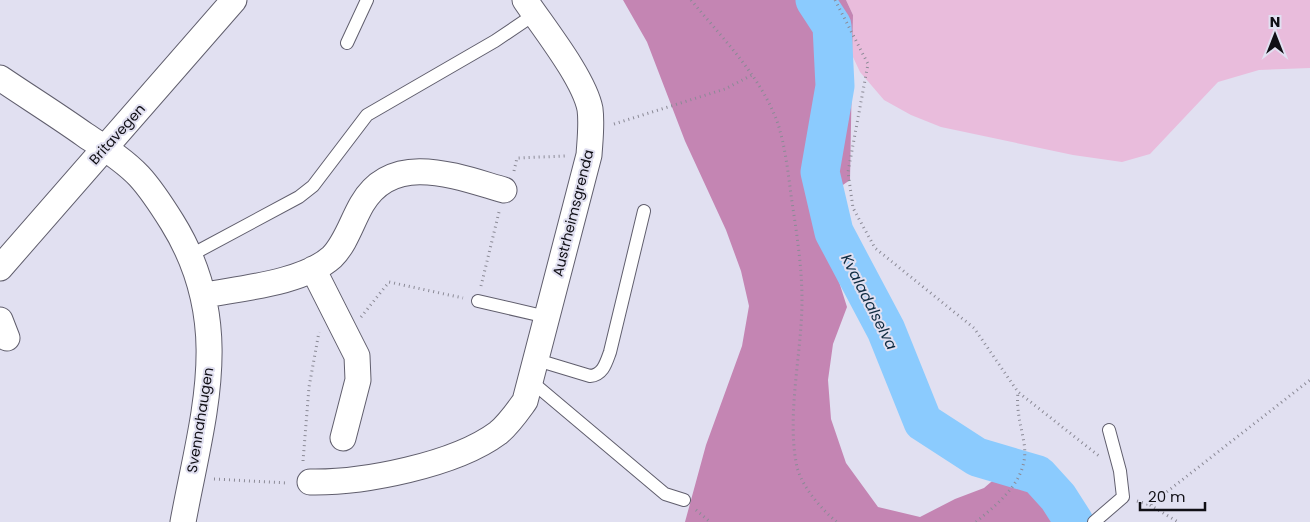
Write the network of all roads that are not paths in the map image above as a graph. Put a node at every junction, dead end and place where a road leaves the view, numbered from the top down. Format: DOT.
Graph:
graph roads {
  1 [pos="234,0"];
  2 [pos="367,0"];
  3 [pos="530,7"];
  4 [pos="347,43"];
  5 [pos="0,78"];
  6 [pos="106,149"];
  7 [pos="504,190"];
  8 [pos="644,211"];
  9 [pos="191,255"];
  10 [pos="0,268"];
  11 [pos="313,269"];
  12 [pos="205,295"];
  13 [pos="478,301"];
  14 [pos="547,317"];
  15 [pos="534,371"];
  16 [pos="1109,430"];
  17 [pos="343,438"];
  18 [pos="310,482"];
  19 [pos="684,500"];
  20 [pos="183,522"];
  21 [pos="1094,522"];
  1 -- 6 [label="street, Britavegen"];
  2 -- 4 [label="lane"];
  3 -- 9 [label="lane"];
  3 -- 14 [label="street, Austrheimsgrenda"];
  5 -- 6 [label="street, Svennahaugen"];
  6 -- 9 [label="street, Svennahaugen"];
  6 -- 10 [label="street, Britavegen"];
  7 -- 11 [label="street"];
  8 -- 15 [label="lane"];
  9 -- 12 [label="street, Svennahaugen"];
  11 -- 12 [label="street"];
  11 -- 17 [label="street"];
  12 -- 20 [label="street, Svennahaugen"];
  13 -- 14 [label="lane"];
  14 -- 15 [label="street, Austrheimsgrenda"];
  15 -- 18 [label="street, Austrheimsgrenda"];
  15 -- 19 [label="lane"];
  16 -- 21 [label="lane"];
}
